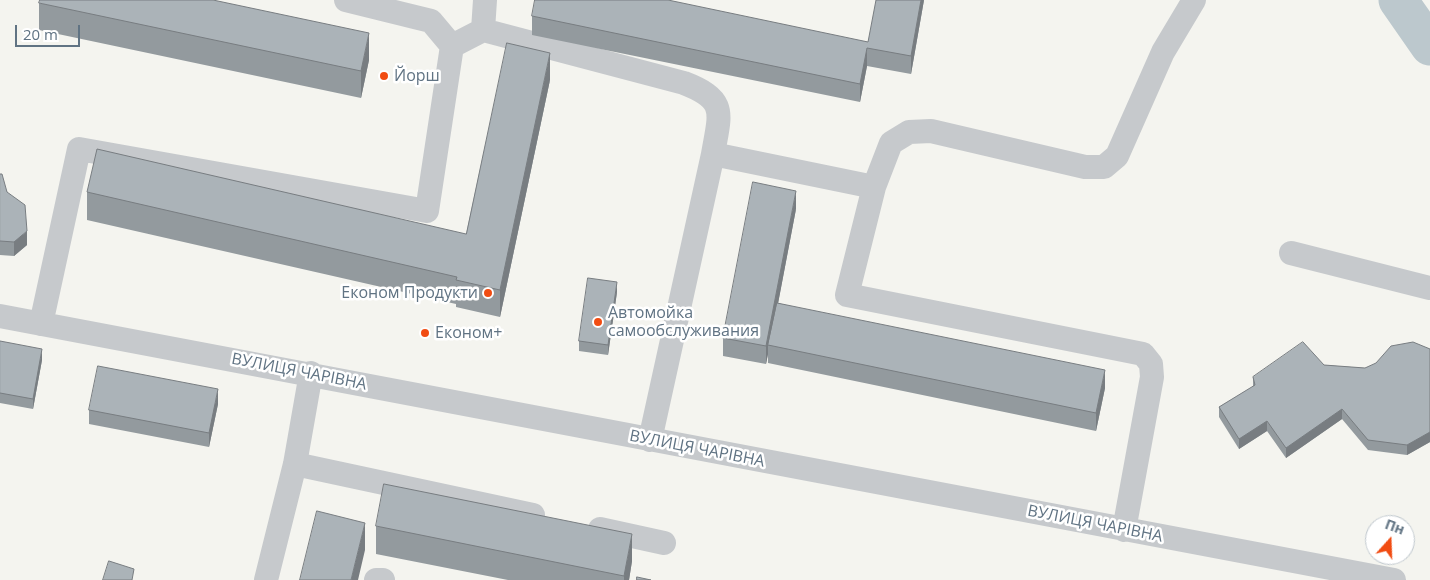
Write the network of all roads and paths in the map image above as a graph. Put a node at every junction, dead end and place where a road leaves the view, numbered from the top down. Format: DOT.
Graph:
graph roads {
  1 [pos="346,0"];
  2 [pos="485,0"];
  3 [pos="1194,0"];
  4 [pos="483,30"];
  5 [pos="452,46"];
  6 [pos="713,154"];
  7 [pos="874,187"];
  8 [pos="1291,253"];
  9 [pos="1430,288"];
  10 [pos="0,316"];
  11 [pos="41,324"];
  12 [pos="312,373"];
  13 [pos="650,440"];
  14 [pos="295,464"];
  15 [pos="1124,530"];
  16 [pos="664,543"];
  17 [pos="266,580"];
  18 [pos="376,580"];
  19 [pos="383,580"];
  20 [pos="1394,580"];
  1 -- 5 [label="street"];
  2 -- 4 [label="street"];
  3 -- 7 [label="street"];
  4 -- 5 [label="street"];
  4 -- 6 [label="street"];
  5 -- 11 [label="street"];
  6 -- 7 [label="street"];
  6 -- 13 [label="street"];
  7 -- 15 [label="street"];
  8 -- 9 [label="street"];
  10 -- 11 [label="street, ВУЛИЦЯ ЧАРІВНА"];
  11 -- 12 [label="street, ВУЛИЦЯ ЧАРІВНА"];
  12 -- 13 [label="street, ВУЛИЦЯ ЧАРІВНА"];
  12 -- 14 [label="street"];
  13 -- 15 [label="street, ВУЛИЦЯ ЧАРІВНА"];
  14 -- 16 [label="street"];
  14 -- 17 [label="street"];
  15 -- 20 [label="street, ВУЛИЦЯ ЧАРІВНА"];
  18 -- 19 [label="street"];
}
